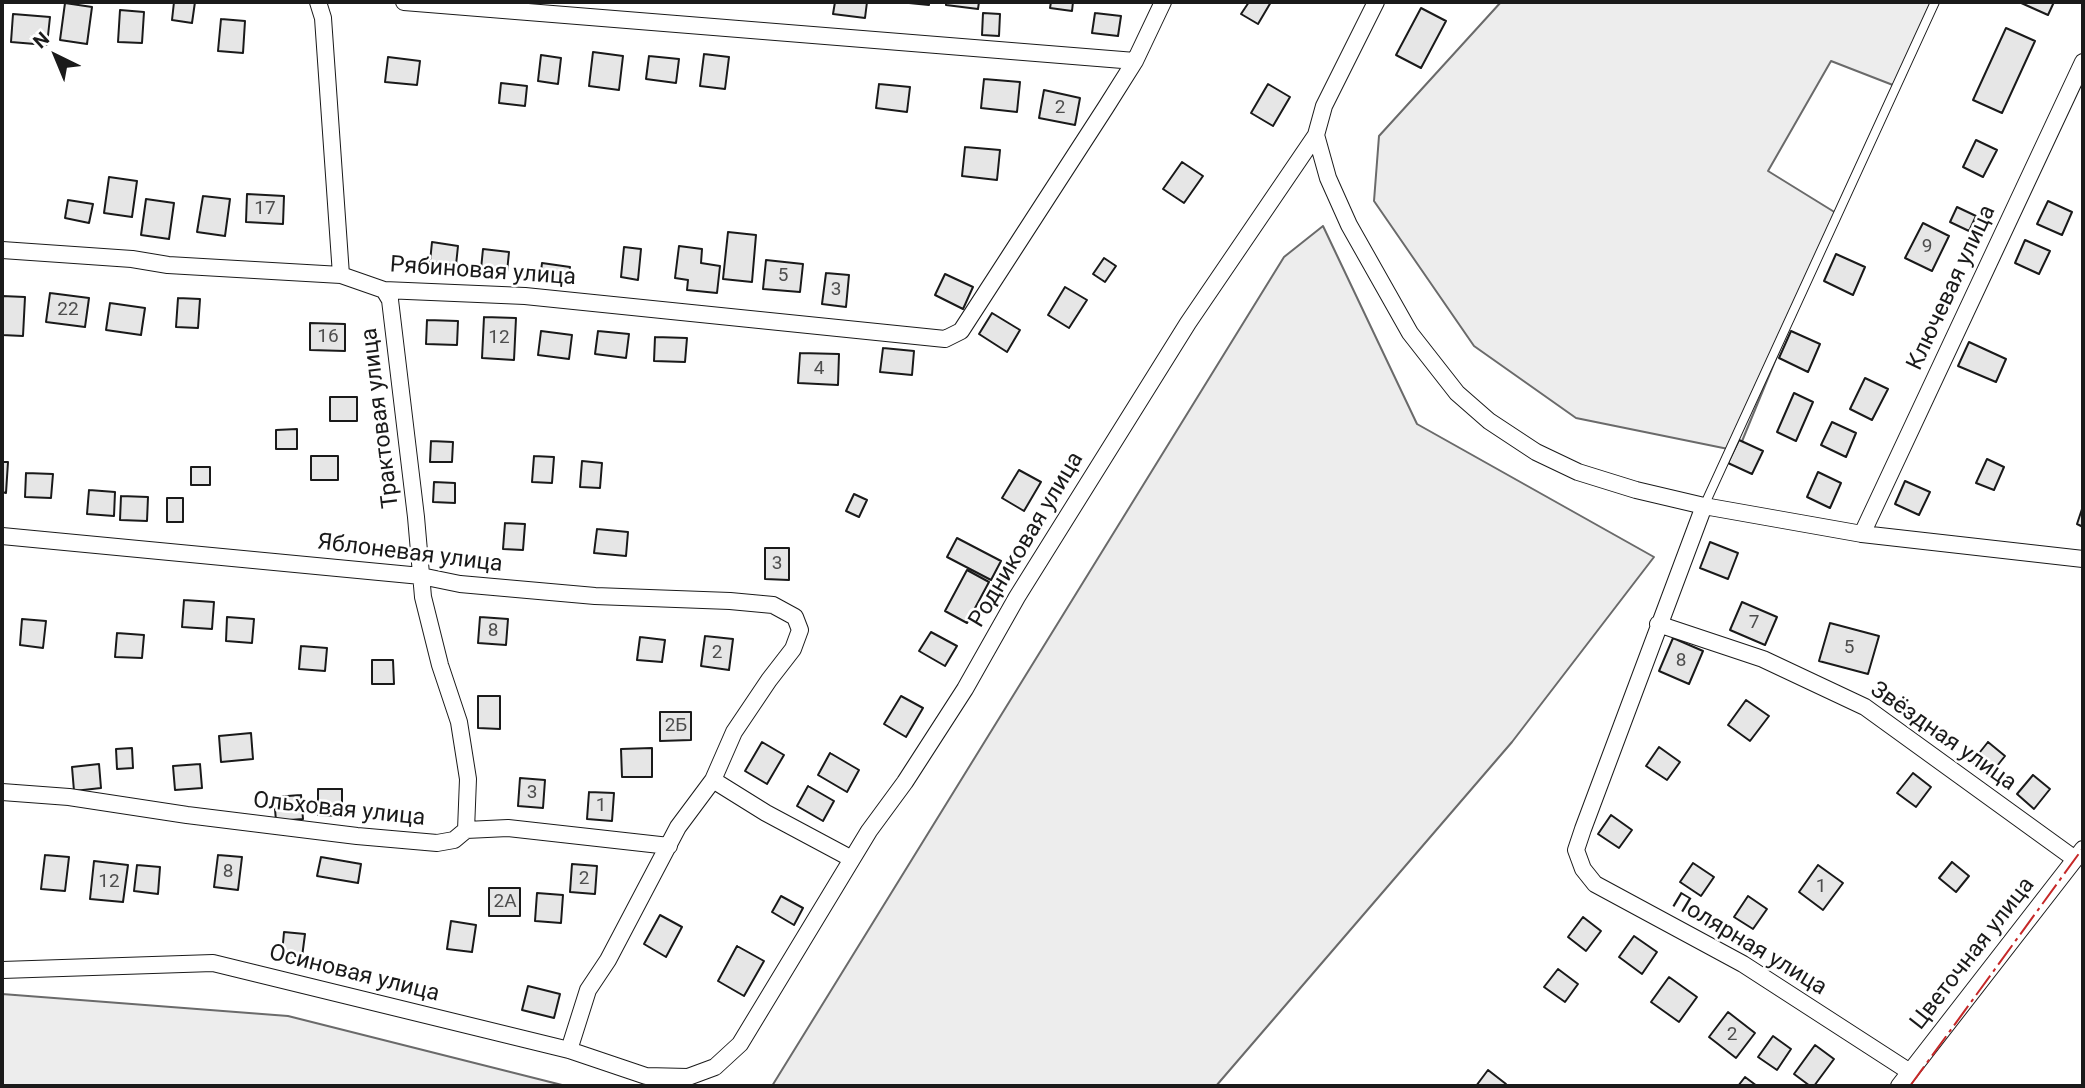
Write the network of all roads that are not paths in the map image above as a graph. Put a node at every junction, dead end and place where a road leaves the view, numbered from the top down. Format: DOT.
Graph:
graph roads {
  1 [pos="318,2"];
  2 [pos="404,2"];
  3 [pos="1163,2"];
  4 [pos="1376,2"];
  5 [pos="1935,2"];
  6 [pos="1135,61"];
  7 [pos="2083,62"];
  8 [pos="1316,135"];
  9 [pos="2,250"];
  10 [pos="341,275"];
  11 [pos="384,290"];
  12 [pos="1704,506"];
  13 [pos="1862,534"];
  14 [pos="2,536"];
  15 [pos="2083,559"];
  16 [pos="421,576"];
  17 [pos="1658,624"];
  18 [pos="713,780"];
  19 [pos="2,792"];
  20 [pos="466,830"];
  21 [pos="669,846"];
  22 [pos="2079,854"];
  23 [pos="852,859"];
  24 [pos="2,970"];
  25 [pos="569,1050"];
  26 [pos="1910,1072"];
  27 [pos="688,1077"];
  28 [pos="1899,1086"];
  1 -- 10 [label="street"];
  2 -- 6 [label="street"];
  3 -- 6 [label="street"];
  4 -- 8 [label="street, Родниковая улица"];
  5 -- 12 [label="lane"];
  6 -- 11 [label="street, Рябиновая улица"];
  7 -- 13 [label="street, Ключевая улица"];
  8 -- 12 [label="street"];
  8 -- 23 [label="street, Родниковая улица"];
  9 -- 10 [label="street, Рябиновая улица"];
  10 -- 11 [label="street, Рябиновая улица"];
  11 -- 16 [label="street, Трактовая улица"];
  12 -- 13 [label="street"];
  12 -- 17 [label="street"];
  13 -- 15 [label="street"];
  14 -- 16 [label="street, Яблоневая улица"];
  16 -- 18 [label="street, Яблоневая улица"];
  16 -- 20 [label="street, Трактовая улица"];
  17 -- 22 [label="street, Звёздная улица"];
  17 -- 26 [label="street, Полярная улица"];
  18 -- 21 [label="street"];
  18 -- 23 [label="street"];
  19 -- 20 [label="street, Ольховая улица"];
  20 -- 21 [label="street, Ольховая улица"];
  21 -- 25 [label="street"];
  22 -- 26 [label="street, Цветочная улица"];
  23 -- 27 [label="street, Родниковая улица"];
  24 -- 25 [label="street, Осиновая улица"];
  25 -- 27 [label="street, Осиновая улица"];
  26 -- 28 [label="street, Цветочная улица"];
}
